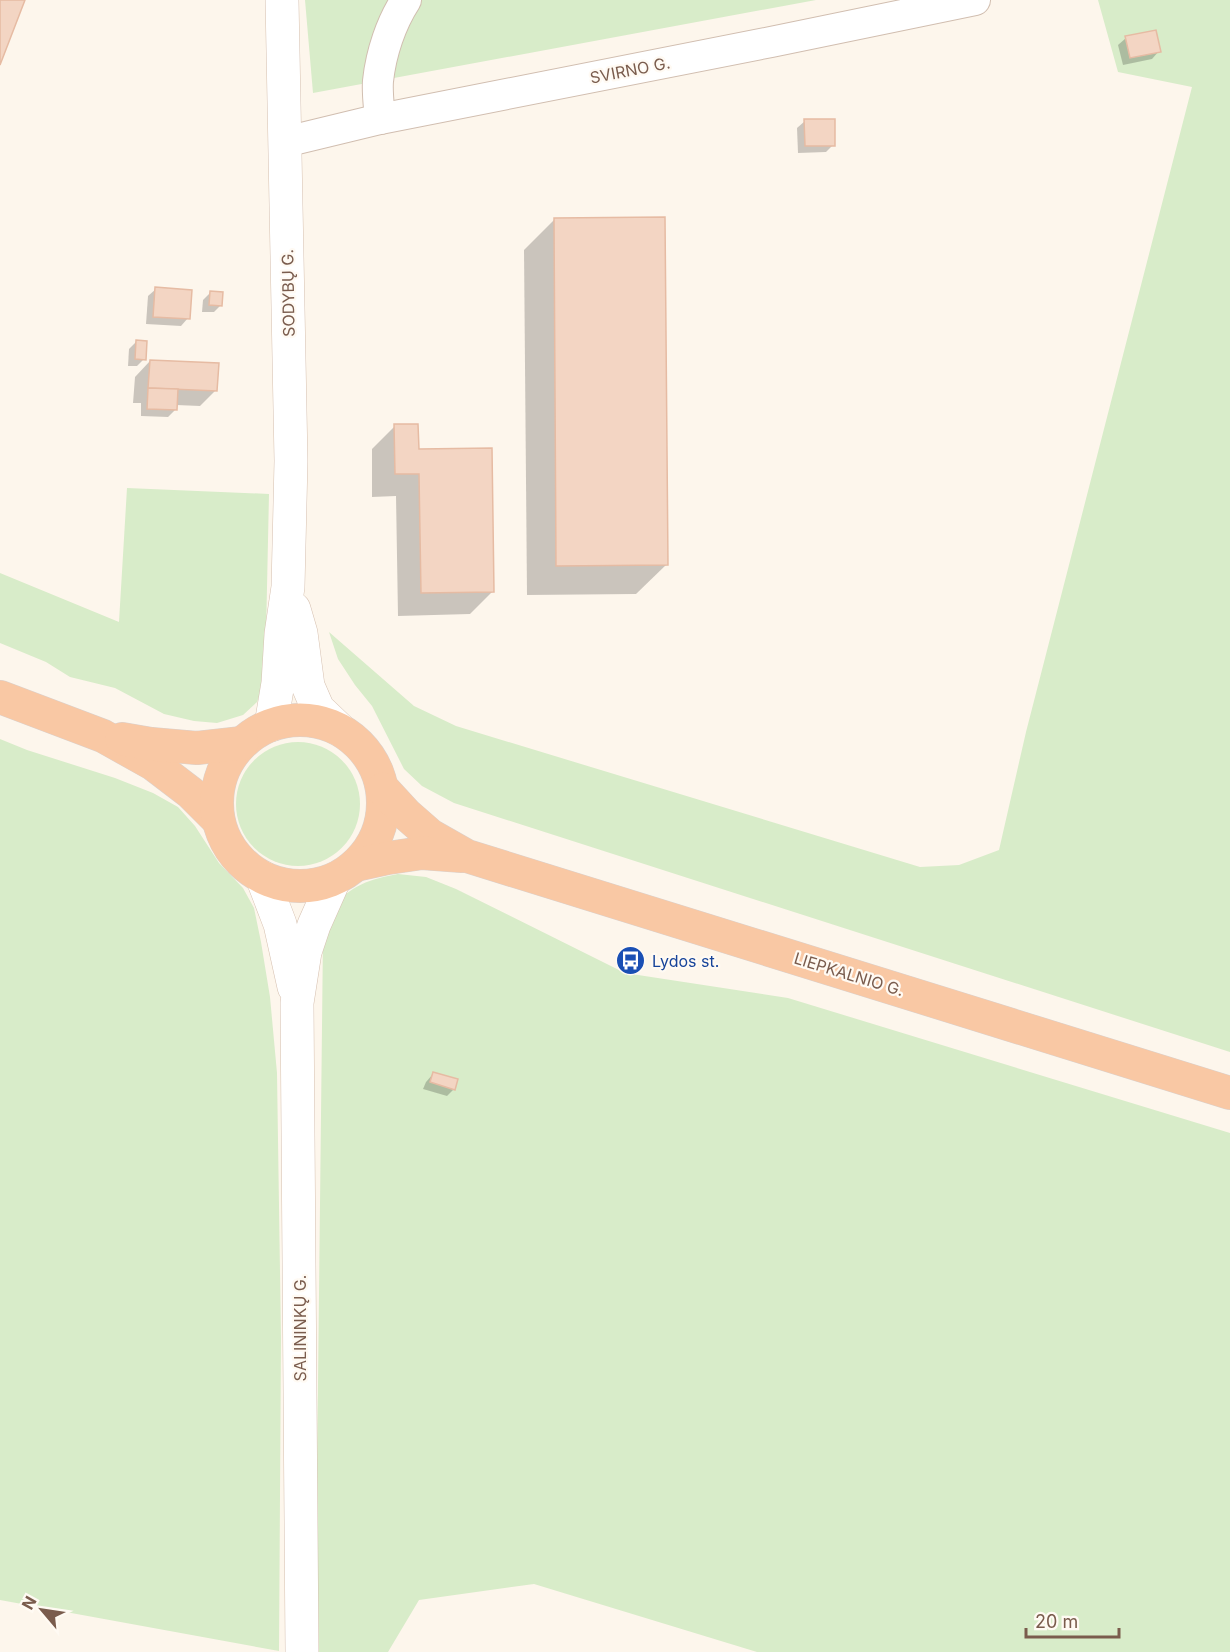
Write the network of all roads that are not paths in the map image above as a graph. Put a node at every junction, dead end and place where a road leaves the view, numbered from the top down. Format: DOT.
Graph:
graph roads {
  1 [pos="282,0"];
  2 [pos="406,0"];
  3 [pos="975,0"];
  4 [pos="380,119"];
  5 [pos="285,142"];
  6 [pos="288,587"];
  7 [pos="0,697"];
  8 [pos="271,724"];
  9 [pos="339,729"];
  10 [pos="103,736"];
  11 [pos="242,743"];
  12 [pos="382,789"];
  13 [pos="219,820"];
  14 [pos="467,856"];
  15 [pos="345,872"];
  16 [pos="262,877"];
  17 [pos="297,1003"];
  18 [pos="1230,1093"];
  19 [pos="302,1652"];
  1 -- 5 [label="main road, SODYBŲ G."];
  2 -- 4 [label="street"];
  3 -- 4 [label="street, SVIRNO G."];
  4 -- 5 [label="street, SVIRNO G."];
  5 -- 6 [label="main road, SODYBŲ G."];
  6 -- 8 [label="main road, SODYBŲ G."];
  6 -- 9 [label="main road, SODYBŲ G."];
  7 -- 10 [label="highway"];
  8 -- 9 [label="highway"];
  8 -- 11 [label="highway"];
  9 -- 12 [label="highway"];
  10 -- 11 [label="highway"];
  10 -- 13 [label="highway"];
  11 -- 13 [label="highway"];
  12 -- 14 [label="highway"];
  12 -- 15 [label="highway"];
  13 -- 16 [label="highway"];
  14 -- 15 [label="highway"];
  14 -- 18 [label="highway, LIEPKALNIO G."];
  15 -- 16 [label="highway"];
  15 -- 17 [label="main road, SALININKŲ G."];
  16 -- 17 [label="main road, SALININKŲ G."];
  17 -- 19 [label="main road, SALININKŲ G."];
}
